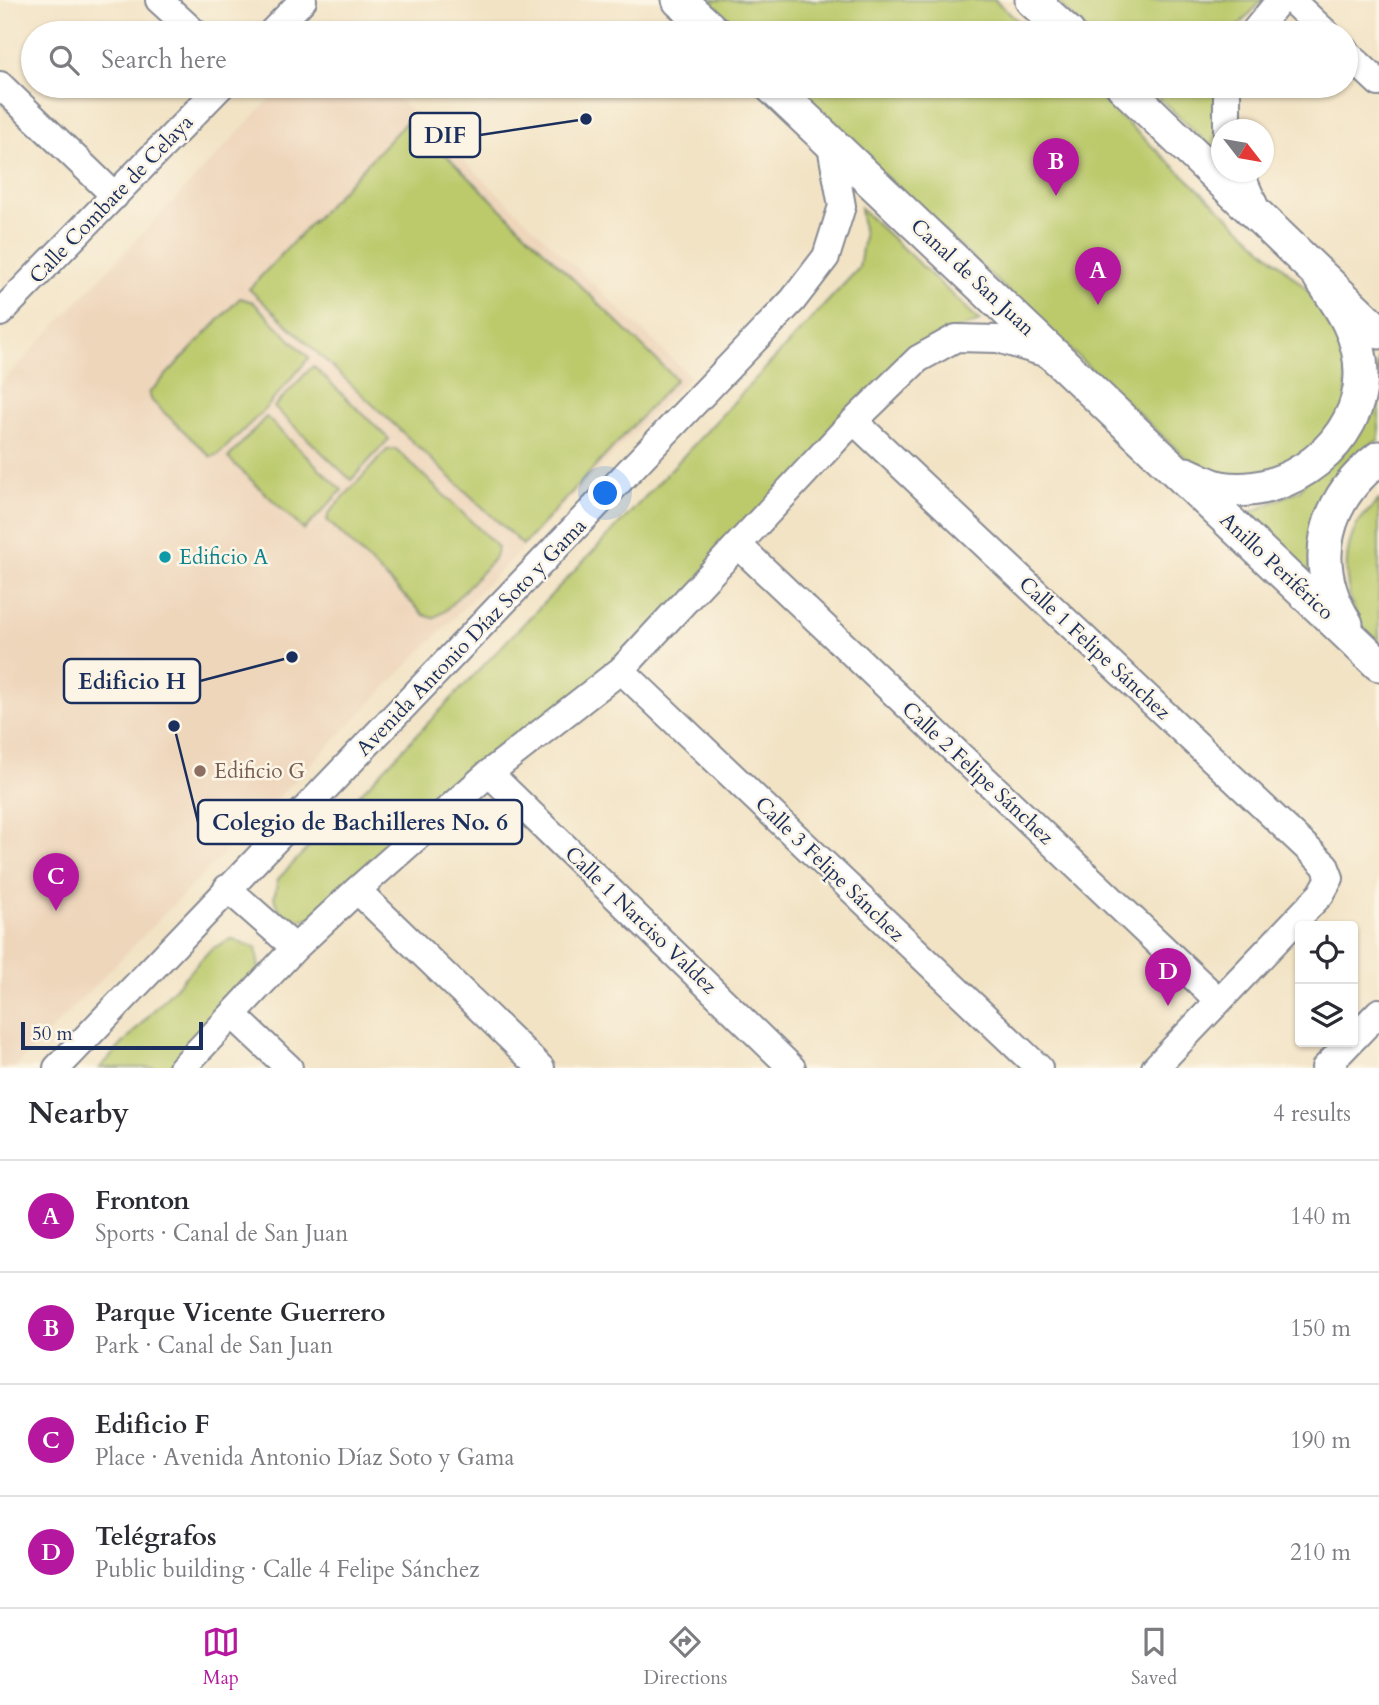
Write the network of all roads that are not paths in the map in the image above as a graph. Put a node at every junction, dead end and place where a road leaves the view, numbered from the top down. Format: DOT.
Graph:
graph roads {
  1 [pos="159,0"];
  2 [pos="303,0"];
  3 [pos="679,0"];
  4 [pos="1032,0"];
  5 [pos="1280,0"];
  6 [pos="1291,0"];
  7 [pos="182,21"];
  8 [pos="283,21"];
  9 [pos="702,21"];
  10 [pos="1055,21"];
  11 [pos="1263,21"];
  12 [pos="1313,21"];
  13 [pos="1358,63"];
  14 [pos="1379,83"];
  15 [pos="0,85"];
  16 [pos="209,98"];
  17 [pos="784,98"];
  18 [pos="1135,98"];
  19 [pos="1227,98"];
  20 [pos="1227,119"];
  21 [pos="830,141"];
  22 [pos="1244,182"];
  23 [pos="115,196"];
  24 [pos="1261,220"];
  25 [pos="1320,276"];
  26 [pos="0,313"];
  27 [pos="1379,332"];
  28 [pos="1060,358"];
  29 [pos="854,421"];
  30 [pos="1379,458"];
  31 [pos="1174,469"];
  32 [pos="738,545"];
  33 [pos="1368,653"];
  34 [pos="621,670"];
  35 [pos="489,773"];
  36 [pos="227,888"];
  37 [pos="357,890"];
  38 [pos="295,948"];
  39 [pos="1219,1001"];
  40 [pos="1379,1012"];
  41 [pos="233,1015"];
  42 [pos="1358,1033"];
  43 [pos="1344,1047"];
  44 [pos="57,1068"];
  45 [pos="182,1068"];
  46 [pos="289,1068"];
  47 [pos="541,1068"];
  48 [pos="792,1068"];
  49 [pos="1039,1068"];
  50 [pos="1155,1068"];
  51 [pos="1325,1068"];
  1 -- 7 [label="street"];
  2 -- 8 [label="street"];
  3 -- 9 [label="main road"];
  4 -- 10 [label="main road"];
  5 -- 11 [label="street"];
  6 -- 12 [label="street"];
  13 -- 14 [label="street"];
  15 -- 23 [label="street"];
  16 -- 23 [label="street, Calle Combate de Celaya"];
  17 -- 21 [label="main road, Canal de San Juan"];
  18 -- 24 [label="main road"];
  19 -- 20 [label="street"];
  21 -- 28 [label="main road, Canal de San Juan"];
  21 -- 36 [label="street, Avenida Antonio Díaz Soto y Gama"];
  22 -- 24 [label="street"];
  23 -- 26 [label="street, Calle Combate de Celaya"];
  24 -- 25 [label="main road"];
  25 -- 27 [label="main road"];
  25 -- 31 [label="main road"];
  28 -- 29 [label="street"];
  28 -- 31 [label="main road, Canal de San Juan"];
  29 -- 32 [label="street"];
  29 -- 39 [label="street, Calle 1 Felipe Sánchez"];
  30 -- 33 [label="main road"];
  31 -- 33 [label="main road, Anillo Periférico"];
  32 -- 34 [label="street"];
  32 -- 39 [label="street, Calle 2 Felipe Sánchez"];
  34 -- 35 [label="street"];
  34 -- 49 [label="street, Calle 3 Felipe Sánchez"];
  35 -- 37 [label="street"];
  35 -- 48 [label="street, Calle 1 Narciso Valdez"];
  36 -- 38 [label="street"];
  36 -- 44 [label="street, Avenida Antonio Díaz Soto y Gama"];
  37 -- 38 [label="street"];
  37 -- 47 [label="street"];
  38 -- 41 [label="street"];
  39 -- 50 [label="street"];
  40 -- 42 [label="street"];
  41 -- 45 [label="street"];
  41 -- 46 [label="street"];
  43 -- 51 [label="street"];
}
